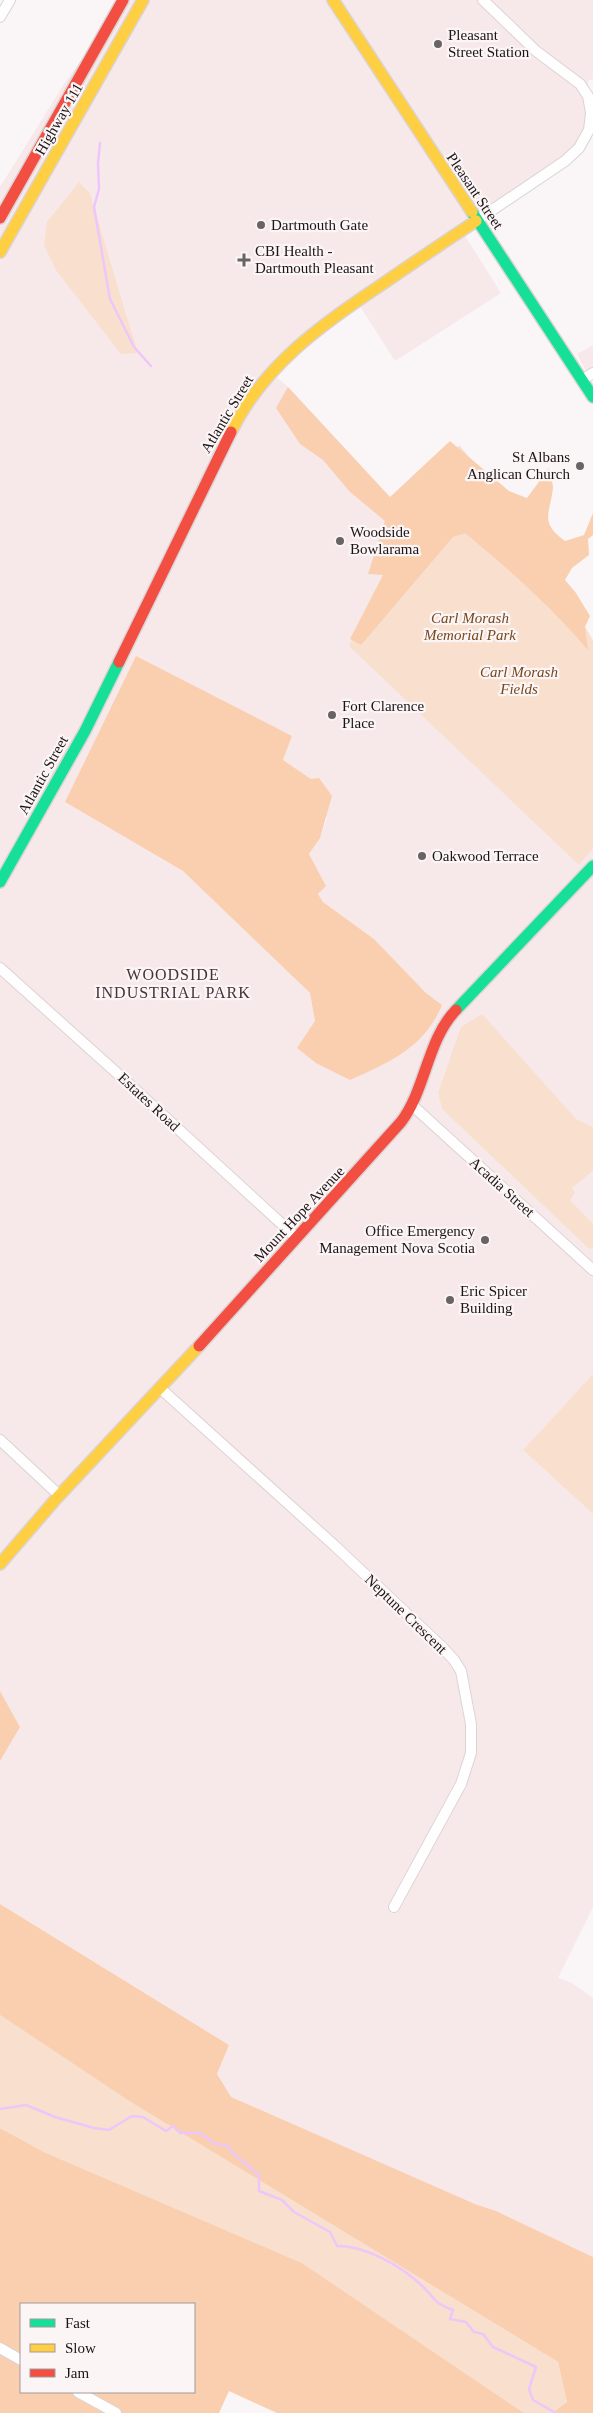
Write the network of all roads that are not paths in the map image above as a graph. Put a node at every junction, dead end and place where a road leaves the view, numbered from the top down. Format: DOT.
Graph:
graph roads {
  1 [pos="10,0"];
  2 [pos="123,0"];
  3 [pos="143,0"];
  4 [pos="333,0"];
  5 [pos="483,0"];
  6 [pos="0,17"];
  7 [pos="0,218"];
  8 [pos="476,221"];
  9 [pos="0,252"];
  10 [pos="593,372"];
  11 [pos="582,380"];
  12 [pos="593,398"];
  13 [pos="593,866"];
  14 [pos="0,882"];
  15 [pos="0,968"];
  16 [pos="412,1105"];
  17 [pos="297,1238"];
  18 [pos="593,1270"];
  19 [pos="160,1388"];
  20 [pos="0,1440"];
  21 [pos="59,1495"];
  22 [pos="0,1564"];
  23 [pos="394,1907"];
  24 [pos="0,2348"];
  25 [pos="20,2359"];
  26 [pos="80,2393"];
  27 [pos="116,2413"];
  1 -- 6 [label="street"];
  2 -- 7 [label="main road, Highway 111"];
  3 -- 9 [label="main road, Highway 111"];
  4 -- 8 [label="main road, Pleasant Street"];
  5 -- 8 [label="street, Atlantic Street"];
  8 -- 11 [label="main road, Pleasant Street"];
  8 -- 14 [label="main road, Atlantic Street"];
  10 -- 11 [label="street"];
  11 -- 12 [label="main road, Pleasant Street"];
  13 -- 16 [label="main road, Mount Hope Avenue"];
  15 -- 17 [label="street, Estates Road"];
  16 -- 17 [label="main road, Mount Hope Avenue"];
  16 -- 18 [label="street, Acadia Street"];
  17 -- 19 [label="main road, Mount Hope Avenue"];
  19 -- 21 [label="main road, Mount Hope Avenue"];
  19 -- 23 [label="street, Neptune Crescent"];
  20 -- 21 [label="street"];
  21 -- 22 [label="main road, Mount Hope Avenue"];
  24 -- 25 [label="street"];
  26 -- 27 [label="street"];
}
